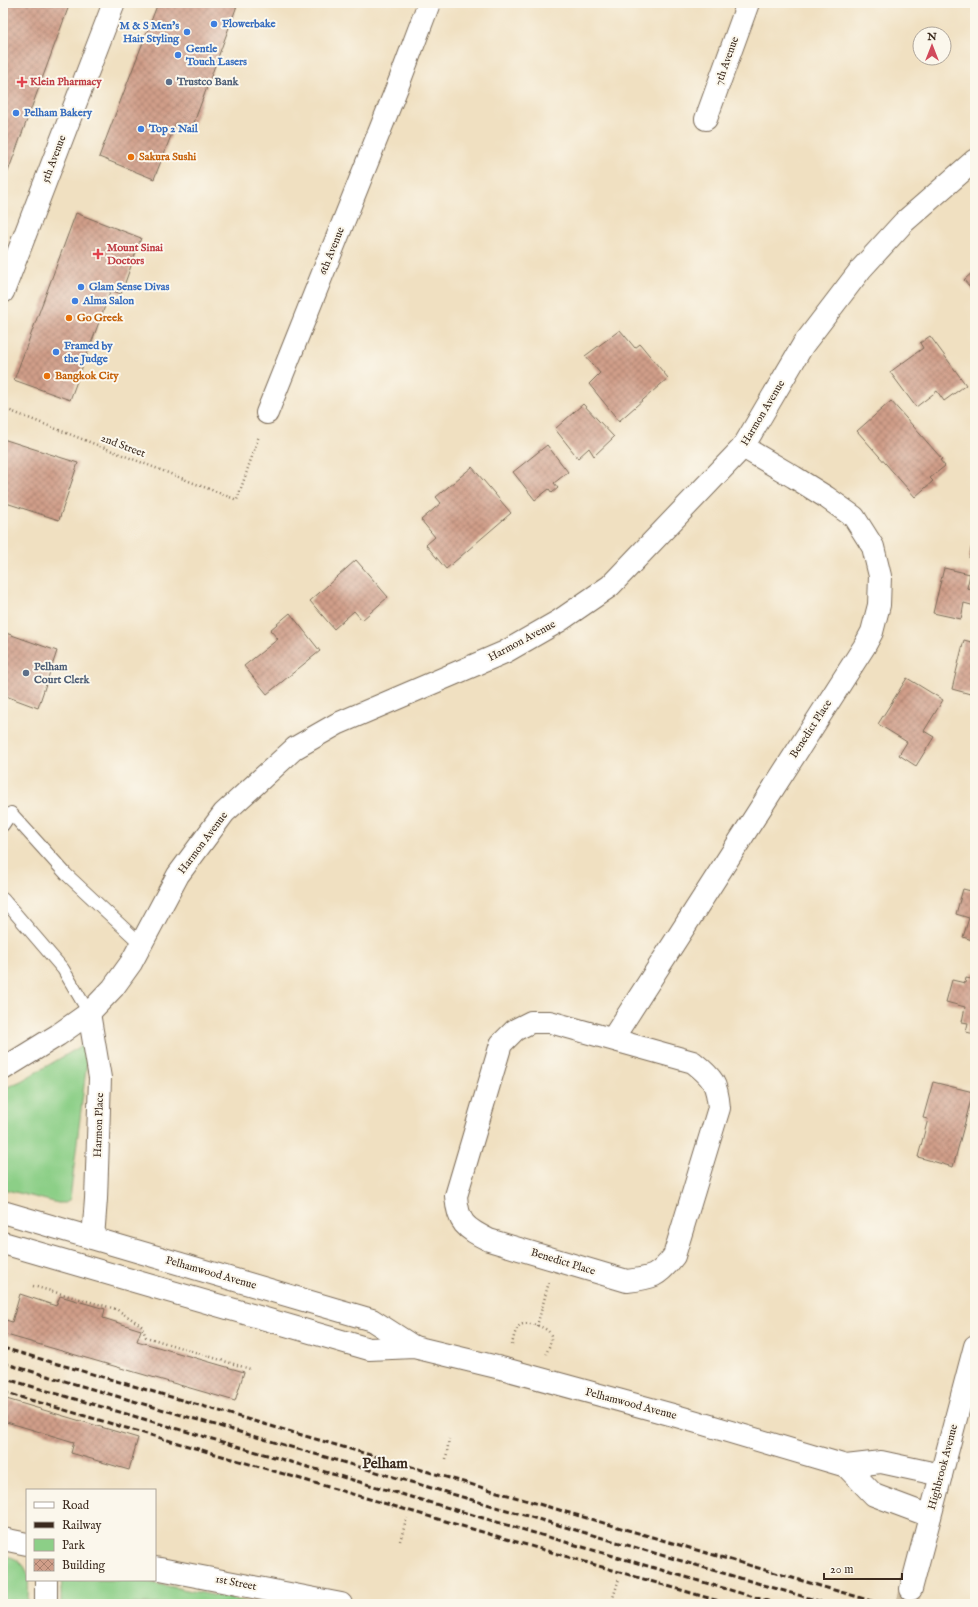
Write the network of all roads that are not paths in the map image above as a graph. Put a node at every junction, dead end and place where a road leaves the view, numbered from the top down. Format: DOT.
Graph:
graph roads {
  1 [pos="114,3"];
  2 [pos="429,3"];
  3 [pos="748,3"];
  4 [pos="706,119"];
  5 [pos="975,160"];
  6 [pos="3,292"];
  7 [pos="267,413"];
  8 [pos="743,447"];
  9 [pos="7,809"];
  10 [pos="3,825"];
  11 [pos="3,899"];
  12 [pos="141,944"];
  13 [pos="90,1013"];
  14 [pos="613,1038"];
  15 [pos="3,1069"];
  16 [pos="3,1212"];
  17 [pos="93,1238"];
  18 [pos="3,1243"];
  19 [pos="975,1346"];
  20 [pos="414,1347"];
  21 [pos="846,1466"];
  22 [pos="941,1475"];
  23 [pos="930,1516"];
  24 [pos="3,1539"];
  25 [pos="26,1544"];
  26 [pos="156,1568"];
  27 [pos="46,1581"];
  28 [pos="912,1589"];
  29 [pos="46,1604"];
  30 [pos="341,1604"];
  1 -- 6 [label="street, 5th Avenue"];
  2 -- 7 [label="street, 6th Avenue"];
  3 -- 4 [label="street, 7th Avenue"];
  5 -- 8 [label="street, Harmon Avenue"];
  8 -- 12 [label="street, Harmon Avenue"];
  8 -- 14 [label="street, Benedict Place"];
  9 -- 10 [label="lane"];
  9 -- 12 [label="lane"];
  11 -- 13 [label="lane"];
  12 -- 13 [label="street, Harmon Avenue"];
  13 -- 15 [label="street, Harmon Avenue"];
  13 -- 17 [label="street, Harmon Place"];
  14 -- 14 [label="street, Benedict Place"];
  16 -- 17 [label="street, Pelhamwood Avenue"];
  17 -- 20 [label="street, Pelhamwood Avenue"];
  18 -- 20 [label="street, Pelhamwood Avenue"];
  19 -- 22 [label="street, Highbrook Avenue"];
  20 -- 21 [label="street, Pelhamwood Avenue"];
  21 -- 22 [label="street, Pelhamwood Avenue"];
  21 -- 23 [label="street, Pelhamwood Avenue"];
  22 -- 23 [label="street, Highbrook Avenue"];
  23 -- 28 [label="street, Highbrook Avenue"];
  24 -- 25 [label="street"];
  26 -- 30 [label="street, 1st Street"];
  27 -- 29 [label="street"];
}
